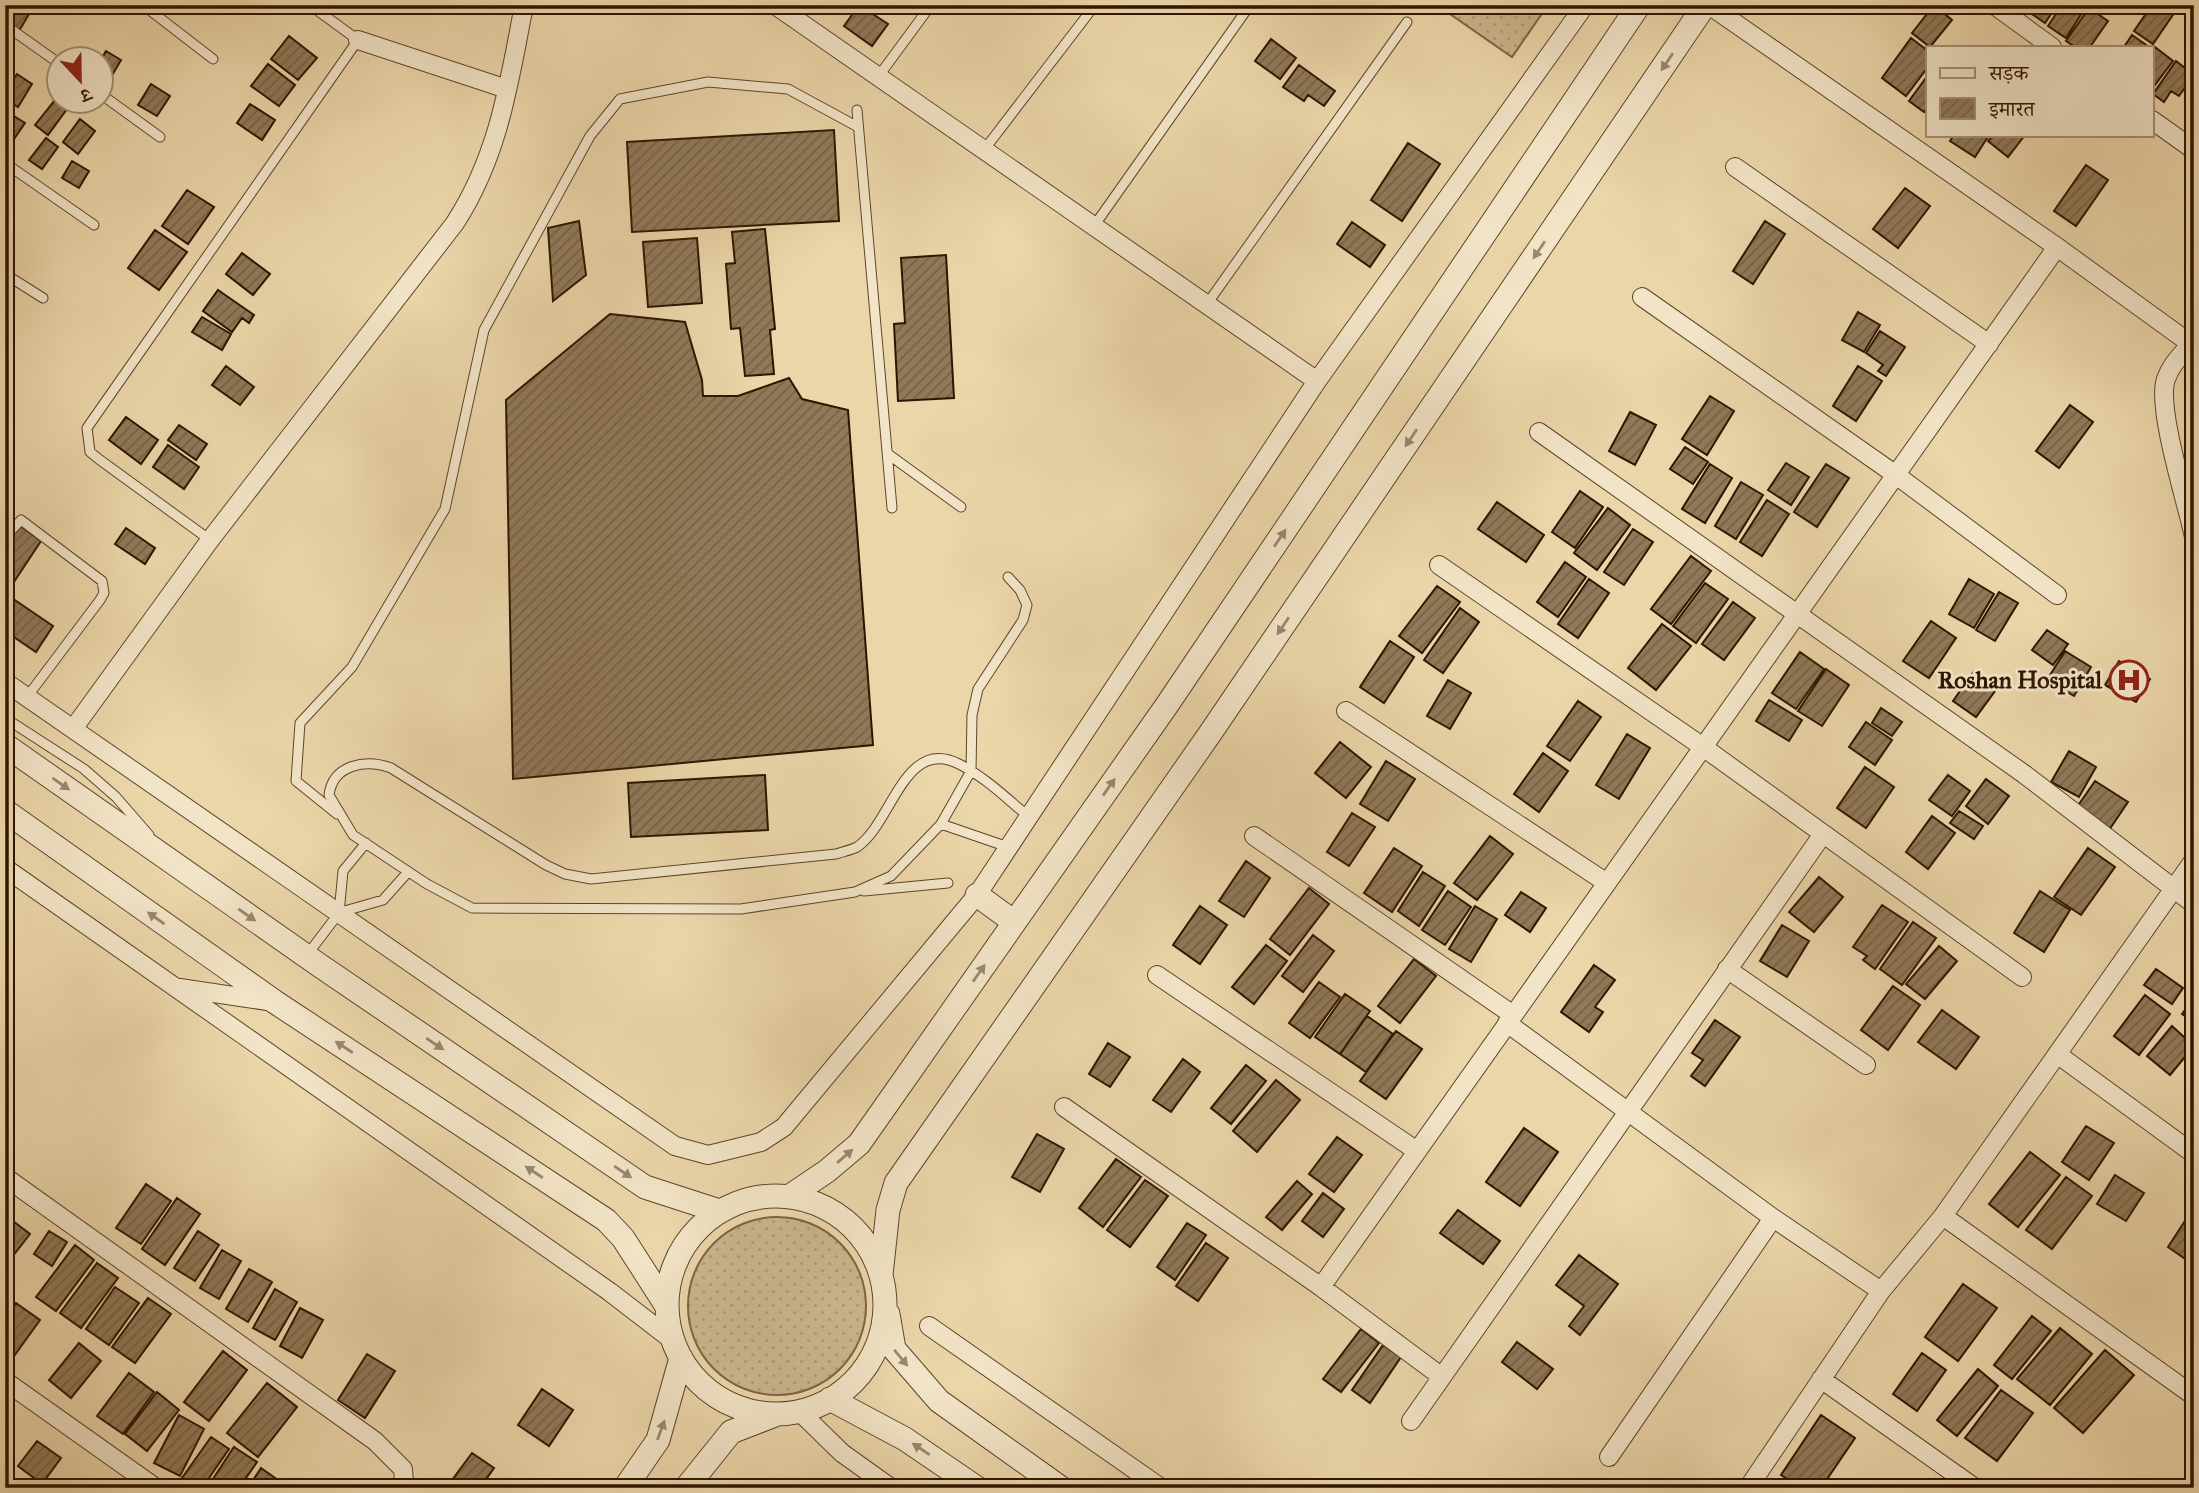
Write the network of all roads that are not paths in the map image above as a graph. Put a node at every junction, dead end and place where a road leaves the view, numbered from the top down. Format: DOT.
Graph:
graph roads {
  1 [pos="143,5"];
  2 [pos="310,5"];
  3 [pos="524,5"];
  4 [pos="775,5"];
  5 [pos="931,5"];
  6 [pos="1095,5"];
  7 [pos="1250,5"];
  8 [pos="1584,5"];
  9 [pos="1639,5"];
  10 [pos="1707,5"];
  11 [pos="1994,5"];
  12 [pos="1407,22"];
  13 [pos="5,25"];
  14 [pos="358,40"];
  15 [pos="2051,46"];
  16 [pos="46,54"];
  17 [pos="213,59"];
  18 [pos="878,77"];
  19 [pos="507,89"];
  20 [pos="116,105"];
  21 [pos="857,110"];
  22 [pos="2154,121"];
  23 [pos="858,127"];
  24 [pos="160,137"];
  25 [pos="984,150"];
  26 [pos="2194,150"];
  27 [pos="5,163"];
  28 [pos="1735,167"];
  29 [pos="94,225"];
  30 [pos="1094,226"];
  31 [pos="2057,247"];
  32 [pos="5,274"];
  33 [pos="1642,297"];
  34 [pos="43,298"];
  35 [pos="1207,304"];
  36 [pos="2192,342"];
  37 [pos="1989,344"];
  38 [pos="1317,381"];
  39 [pos="1539,432"];
  40 [pos="888,454"];
  41 [pos="1896,475"];
  42 [pos="2190,499"];
  43 [pos="961,507"];
  44 [pos="892,508"];
  45 [pos="5,537"];
  46 [pos="2194,537"];
  47 [pos="210,540"];
  48 [pos="1439,565"];
  49 [pos="1008,577"];
  50 [pos="2057,596"];
  51 [pos="1798,613"];
  52 [pos="5,682"];
  53 [pos="27,697"];
  54 [pos="1346,711"];
  55 [pos="5,718"];
  56 [pos="73,729"];
  57 [pos="5,745"];
  58 [pos="1703,747"];
  59 [pos="971,771"];
  60 [pos="5,811"];
  61 [pos="339,816"];
  62 [pos="1028,816"];
  63 [pos="941,824"];
  64 [pos="1823,834"];
  65 [pos="1254,836"];
  66 [pos="366,844"];
  67 [pos="1008,847"];
  68 [pos="2194,860"];
  69 [pos="172,862"];
  70 [pos="5,868"];
  71 [pos="408,872"];
  72 [pos="947,883"];
  73 [pos="1607,883"];
  74 [pos="2173,889"];
  75 [pos="855,892"];
  76 [pos="976,895"];
  77 [pos="2194,904"];
  78 [pos="339,913"];
  79 [pos="1014,922"];
  80 [pos="306,956"];
  81 [pos="1727,969"];
  82 [pos="1157,975"];
  83 [pos="2022,977"];
  84 [pos="177,988"];
  85 [pos="275,1002"];
  86 [pos="1510,1019"];
  87 [pos="2057,1054"];
  88 [pos="1866,1065"];
  89 [pos="1064,1107"];
  90 [pos="1627,1111"];
  91 [pos="1417,1151"];
  92 [pos="2194,1154"];
  93 [pos="5,1177"];
  94 [pos="790,1196"];
  95 [pos="719,1211"];
  96 [pos="1943,1216"];
  97 [pos="1773,1218"];
  98 [pos="883,1284"];
  99 [pos="1321,1287"];
  100 [pos="1881,1291"];
  101 [pos="666,1305"];
  102 [pos="929,1326"];
  103 [pos="676,1349"];
  104 [pos="1441,1377"];
  105 [pos="1821,1379"];
  106 [pos="5,1381"];
  107 [pos="2194,1396"];
  108 [pos="830,1399"];
  109 [pos="788,1412"];
  110 [pos="1411,1421"];
  111 [pos="1609,1457"];
  112 [pos="156,1488"];
  113 [pos="401,1488"];
  114 [pos="625,1488"];
  115 [pos="686,1488"];
  116 [pos="891,1488"];
  117 [pos="977,1488"];
  118 [pos="1061,1488"];
  119 [pos="1161,1488"];
  120 [pos="1748,1488"];
  121 [pos="1975,1488"];
  1 -- 17 [label="lane"];
  2 -- 14 [label="lane"];
  3 -- 19 [label="street"];
  4 -- 18 [label="street"];
  5 -- 18 [label="lane"];
  6 -- 25 [label="lane"];
  7 -- 30 [label="lane"];
  8 -- 38 [label="street"];
  79 -- 9 [label="street, one-way"];
  10 -- 31 [label="street"];
  10 -- 98 [label="street, one-way"];
  11 -- 15 [label="street"];
  12 -- 35 [label="lane"];
  13 -- 16 [label="lane"];
  14 -- 19 [label="street"];
  14 -- 47 [label="lane"];
  18 -- 25 [label="street"];
  19 -- 47 [label="street"];
  20 -- 24 [label="lane"];
  21 -- 23 [label="lane"];
  22 -- 26 [label="street"];
  23 -- 40 [label="lane"];
  23 -- 61 [label="lane"];
  25 -- 30 [label="street"];
  27 -- 29 [label="lane"];
  28 -- 37 [label="street"];
  30 -- 35 [label="street"];
  31 -- 36 [label="street"];
  31 -- 37 [label="street"];
  32 -- 34 [label="lane"];
  33 -- 41 [label="street"];
  35 -- 38 [label="street"];
  36 -- 42 [label="street"];
  37 -- 41 [label="street"];
  38 -- 62 [label="street"];
  39 -- 51 [label="street"];
  40 -- 43 [label="lane"];
  40 -- 44 [label="lane"];
  41 -- 50 [label="street"];
  41 -- 51 [label="street"];
  42 -- 46 [label="street"];
  45 -- 53 [label="lane"];
  47 -- 56 [label="street"];
  48 -- 58 [label="street"];
  49 -- 59 [label="lane"];
  51 -- 58 [label="street"];
  51 -- 74 [label="street"];
  52 -- 53 [label="street"];
  53 -- 56 [label="street"];
  54 -- 73 [label="street"];
  55 -- 69 [label="lane"];
  56 -- 78 [label="street"];
  57 -- 69 [label="street, one-way"];
  58 -- 64 [label="street"];
  58 -- 73 [label="street"];
  59 -- 61 [label="lane"];
  59 -- 62 [label="lane"];
  59 -- 63 [label="lane"];
  85 -- 60 [label="street, one-way"];
  61 -- 66 [label="lane"];
  62 -- 67 [label="street"];
  63 -- 67 [label="lane"];
  63 -- 75 [label="lane"];
  64 -- 81 [label="street"];
  64 -- 83 [label="street"];
  65 -- 86 [label="street"];
  66 -- 71 [label="lane"];
  66 -- 78 [label="lane"];
  67 -- 76 [label="street"];
  68 -- 74 [label="street"];
  69 -- 80 [label="street, one-way"];
  70 -- 84 [label="street"];
  71 -- 75 [label="lane"];
  71 -- 78 [label="lane"];
  72 -- 75 [label="lane"];
  73 -- 86 [label="street"];
  74 -- 77 [label="street"];
  74 -- 87 [label="street"];
  76 -- 78 [label="street"];
  76 -- 79 [label="street"];
  78 -- 80 [label="lane"];
  94 -- 79 [label="street, one-way"];
  80 -- 95 [label="street, one-way"];
  81 -- 88 [label="street"];
  81 -- 90 [label="street"];
  82 -- 91 [label="street"];
  84 -- 85 [label="street"];
  84 -- 103 [label="street"];
  101 -- 85 [label="street, one-way"];
  86 -- 90 [label="street"];
  86 -- 91 [label="street"];
  87 -- 92 [label="street"];
  87 -- 96 [label="street"];
  89 -- 99 [label="street"];
  90 -- 97 [label="street"];
  90 -- 104 [label="street"];
  91 -- 99 [label="street"];
  93 -- 113 [label="street"];
  94 -- 95 [label="street"];
  94 -- 98 [label="street"];
  95 -- 101 [label="street"];
  96 -- 100 [label="street"];
  96 -- 107 [label="street"];
  97 -- 100 [label="street"];
  97 -- 111 [label="street"];
  98 -- 108 [label="street"];
  98 -- 118 [label="street, one-way"];
  99 -- 104 [label="street"];
  100 -- 105 [label="street"];
  101 -- 103 [label="street"];
  102 -- 119 [label="street"];
  103 -- 109 [label="street"];
  114 -- 103 [label="street, one-way"];
  104 -- 110 [label="street"];
  105 -- 120 [label="street"];
  105 -- 121 [label="street"];
  106 -- 112 [label="street"];
  108 -- 109 [label="street"];
  117 -- 108 [label="street, one-way"];
  109 -- 115 [label="street"];
  109 -- 116 [label="street"];
}
